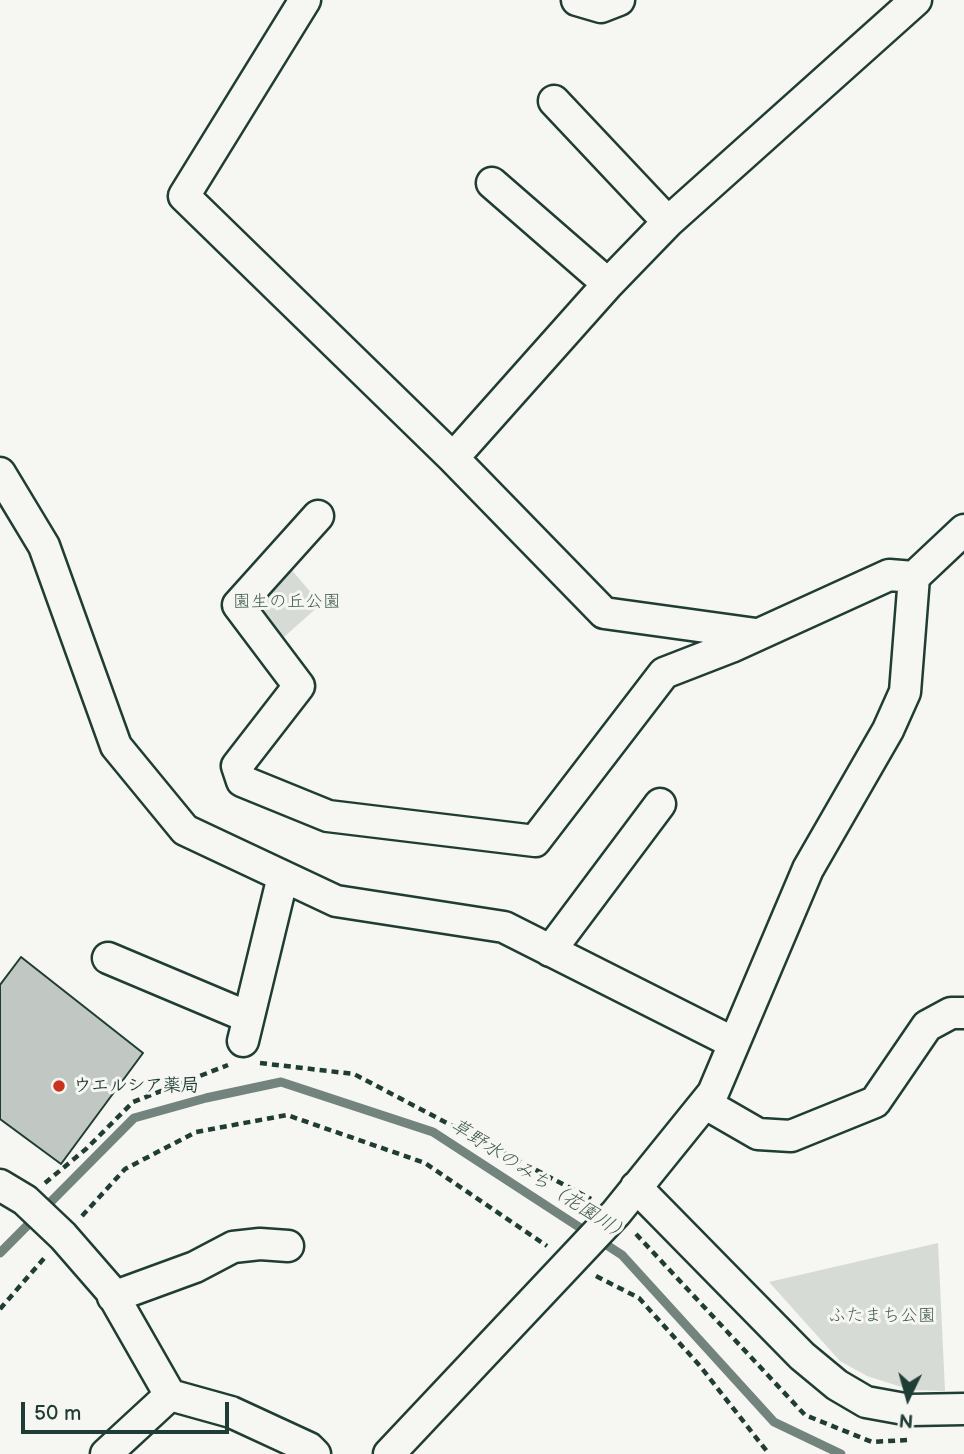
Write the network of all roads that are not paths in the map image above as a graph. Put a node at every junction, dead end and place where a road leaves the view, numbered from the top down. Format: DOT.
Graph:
graph roads {
  1 [pos="305,0"];
  2 [pos="577,0"];
  3 [pos="619,0"];
  4 [pos="916,0"];
  5 [pos="554,101"];
  6 [pos="492,183"];
  7 [pos="668,222"];
  8 [pos="608,284"];
  9 [pos="453,458"];
  10 [pos="0,473"];
  11 [pos="318,516"];
  12 [pos="964,530"];
  13 [pos="914,576"];
  14 [pos="756,634"];
  15 [pos="660,804"];
  16 [pos="283,876"];
  17 [pos="550,951"];
  18 [pos="108,958"];
  19 [pos="964,1013"];
  20 [pos="734,1043"];
  21 [pos="706,1104"];
  22 [pos="636,1187"];
  23 [pos="12,1193"];
  24 [pos="288,1246"];
  25 [pos="113,1297"];
  26 [pos="170,1395"];
  27 [pos="964,1409"];
  28 [pos="106,1454"];
  29 [pos="315,1454"];
  30 [pos="389,1454"];
  1 -- 9 [label="street"];
  2 -- 3 [label="street"];
  4 -- 7 [label="street"];
  5 -- 7 [label="street"];
  6 -- 8 [label="street"];
  7 -- 8 [label="street"];
  8 -- 9 [label="street"];
  9 -- 14 [label="street"];
  10 -- 16 [label="street"];
  11 -- 14 [label="street"];
  12 -- 13 [label="street"];
  13 -- 14 [label="street"];
  13 -- 20 [label="street"];
  15 -- 17 [label="street"];
  16 -- 17 [label="street"];
  16 -- 18 [label="street"];
  17 -- 20 [label="street"];
  19 -- 21 [label="street"];
  20 -- 21 [label="street"];
  21 -- 22 [label="street"];
  22 -- 27 [label="street"];
  22 -- 30 [label="street"];
  23 -- 25 [label="street"];
  24 -- 25 [label="street"];
  25 -- 26 [label="street"];
  26 -- 28 [label="street"];
  26 -- 29 [label="street"];
}
